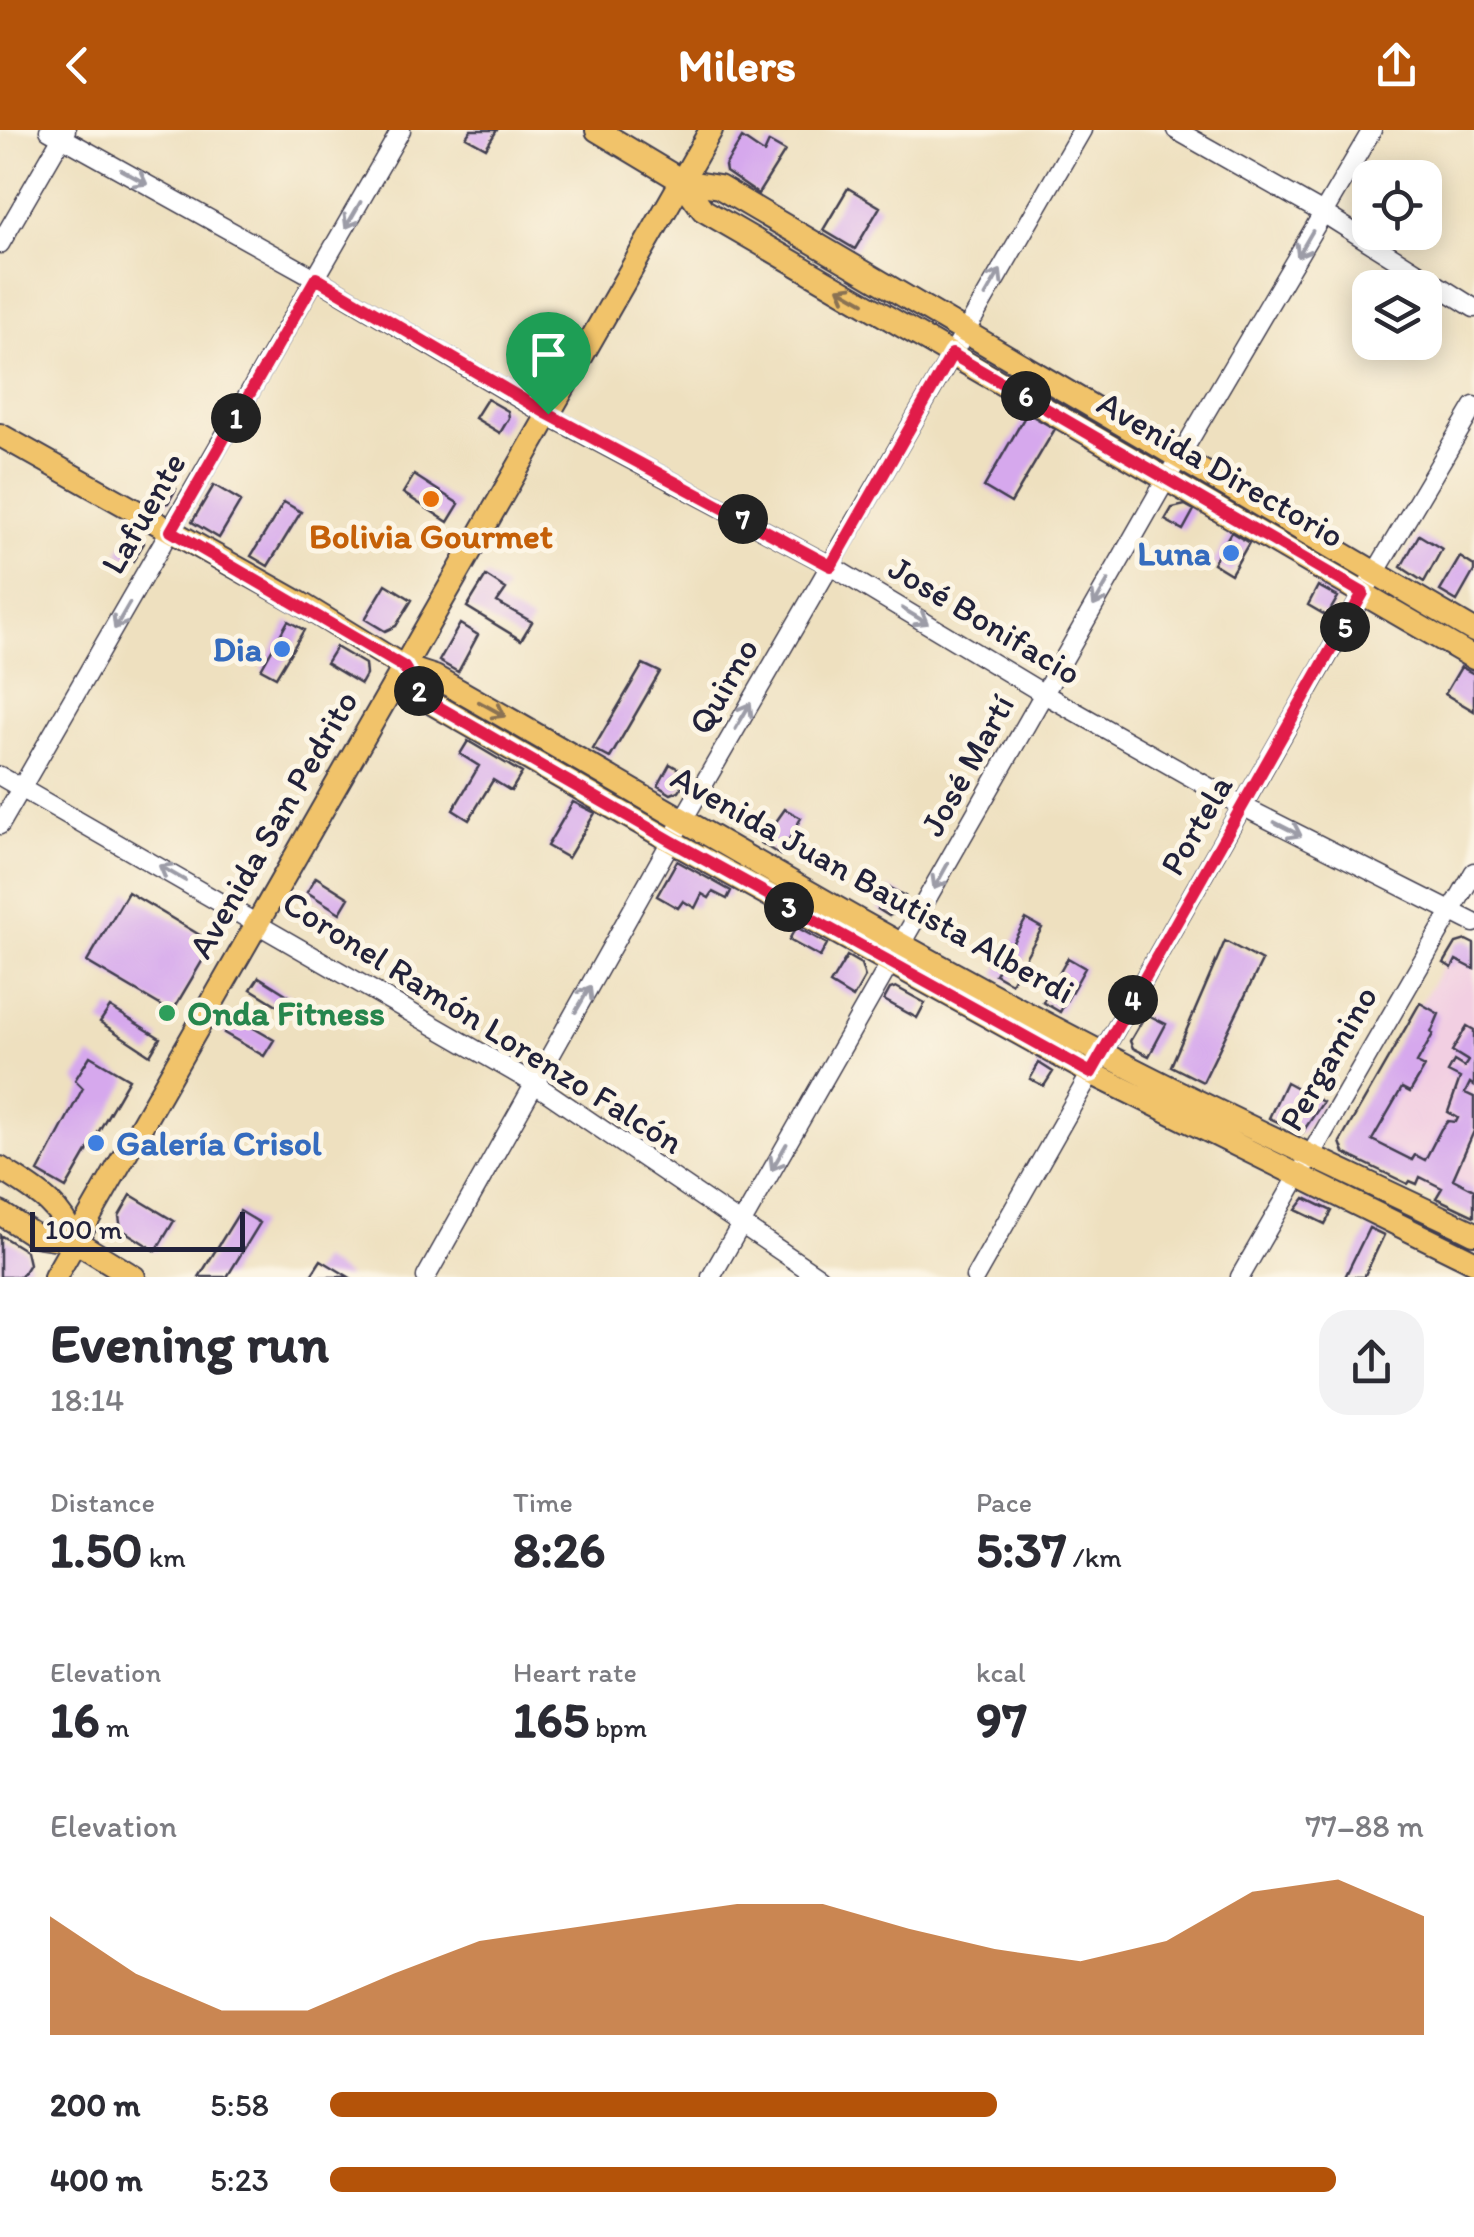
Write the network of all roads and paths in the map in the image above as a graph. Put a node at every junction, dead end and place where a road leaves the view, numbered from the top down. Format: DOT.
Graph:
graph roads {
  1 [pos="401,130"];
  2 [pos="597,130"];
  3 [pos="711,130"];
  4 [pos="1082,130"];
  5 [pos="1176,130"];
  6 [pos="1372,130"];
  7 [pos="59,132"];
  8 [pos="682,181"];
  9 [pos="1323,213"];
  10 [pos="0,244"];
  11 [pos="316,278"];
  12 [pos="1474,308"];
  13 [pos="958,343"];
  14 [pos="1474,406"];
  15 [pos="548,414"];
  16 [pos="0,434"];
  17 [pos="1173,469"];
  18 [pos="171,531"];
  19 [pos="831,566"];
  20 [pos="1369,584"];
  21 [pos="1474,632"];
  22 [pos="1474,658"];
  23 [pos="404,667"];
  24 [pos="1044,694"];
  25 [pos="0,776"];
  26 [pos="22,788"];
  27 [pos="1244,807"];
  28 [pos="684,818"];
  29 [pos="0,825"];
  30 [pos="673,842"];
  31 [pos="1474,872"];
  32 [pos="1452,912"];
  33 [pos="257,921"];
  34 [pos="1474,923"];
  35 [pos="897,955"];
  36 [pos="1096,1063"];
  37 [pos="535,1084"];
  38 [pos="1310,1154"];
  39 [pos="0,1168"];
  40 [pos="1298,1176"];
  41 [pos="0,1213"];
  42 [pos="741,1223"];
  43 [pos="1474,1233"];
  44 [pos="75,1241"];
  45 [pos="1474,1262"];
  46 [pos="56,1277"];
  47 [pos="134,1277"];
  48 [pos="426,1277"];
  49 [pos="711,1277"];
  50 [pos="819,1277"];
  51 [pos="975,1277"];
  52 [pos="1240,1277"];
  1 -- 11 [label="street, Lafuente, one-way"];
  2 -- 8 [label="main road, Avenida Directorio"];
  3 -- 8 [label="main road, Avenida San Pedrito"];
  13 -- 4 [label="street, Quirno, one-way"];
  5 -- 9 [label="street"];
  6 -- 9 [label="street, José Martí"];
  7 -- 10 [label="street"];
  7 -- 11 [label="street, José Bonifacio, one-way"];
  13 -- 8 [label="main road, Avenida Directorio, one-way"];
  8 -- 15 [label="main road, Avenida San Pedrito"];
  9 -- 12 [label="street"];
  9 -- 17 [label="street, José Martí, one-way"];
  11 -- 15 [label="street, José Bonifacio"];
  11 -- 18 [label="street, Lafuente"];
  13 -- 17 [label="main road, Avenida Directorio"];
  13 -- 19 [label="street, Quirno"];
  14 -- 20 [label="street, Portela"];
  15 -- 19 [label="street, José Bonifacio"];
  15 -- 23 [label="main road, Avenida San Pedrito"];
  16 -- 18 [label="main road, Avenida Juan Bautista Alberdi"];
  17 -- 20 [label="main road, Avenida Directorio"];
  17 -- 24 [label="street, José Martí, one-way"];
  18 -- 23 [label="main road, Avenida Juan Bautista Alberdi"];
  18 -- 26 [label="street, Lafuente, one-way"];
  19 -- 24 [label="street, José Bonifacio, one-way"];
  28 -- 19 [label="street, Quirno, one-way"];
  20 -- 21 [label="main road, Avenida Directorio"];
  20 -- 22 [label="main road, Avenida Directorio"];
  20 -- 27 [label="street, Portela"];
  23 -- 28 [label="main road, Avenida Juan Bautista Alberdi, one-way"];
  23 -- 30 [label="main road, Avenida Juan Bautista Alberdi"];
  23 -- 33 [label="main road, Avenida San Pedrito"];
  24 -- 27 [label="street, José Bonifacio"];
  24 -- 35 [label="street, José Martí, one-way"];
  25 -- 26 [label="street, Coronel Ramón Lorenzo Falcón"];
  26 -- 29 [label="street, Lafuente"];
  33 -- 26 [label="street, Coronel Ramón Lorenzo Falcón, one-way"];
  27 -- 32 [label="street, José Bonifacio, one-way"];
  27 -- 36 [label="street, Portela"];
  28 -- 30 [label="street, Quirno"];
  28 -- 35 [label="main road, Avenida Juan Bautista Alberdi"];
  30 -- 35 [label="main road, Avenida Juan Bautista Alberdi"];
  37 -- 30 [label="street, Quirno, one-way"];
  31 -- 32 [label="street, Pergamino"];
  32 -- 34 [label="street, José Bonifacio"];
  32 -- 38 [label="street, Pergamino"];
  33 -- 37 [label="street, Coronel Ramón Lorenzo Falcón"];
  33 -- 44 [label="main road, Avenida San Pedrito"];
  35 -- 36 [label="main road, Avenida Juan Bautista Alberdi"];
  35 -- 42 [label="street, José Martí, one-way"];
  36 -- 38 [label="main road, Avenida Juan Bautista Alberdi"];
  36 -- 40 [label="main road, Avenida Juan Bautista Alberdi"];
  36 -- 51 [label="street, Portela"];
  37 -- 42 [label="street, Coronel Ramón Lorenzo Falcón"];
  37 -- 48 [label="street, Quirno"];
  38 -- 40 [label="street, Pergamino"];
  38 -- 43 [label="main road, Avenida Juan Bautista Alberdi"];
  39 -- 44 [label="main road"];
  40 -- 45 [label="main road, Avenida Juan Bautista Alberdi"];
  40 -- 52 [label="street, Pergamino"];
  41 -- 44 [label="main road"];
  42 -- 49 [label="street, José Martí"];
  42 -- 50 [label="street, Coronel Ramón Lorenzo Falcón"];
  44 -- 46 [label="main road, Avenida San Pedrito"];
  44 -- 47 [label="main road"];
}
